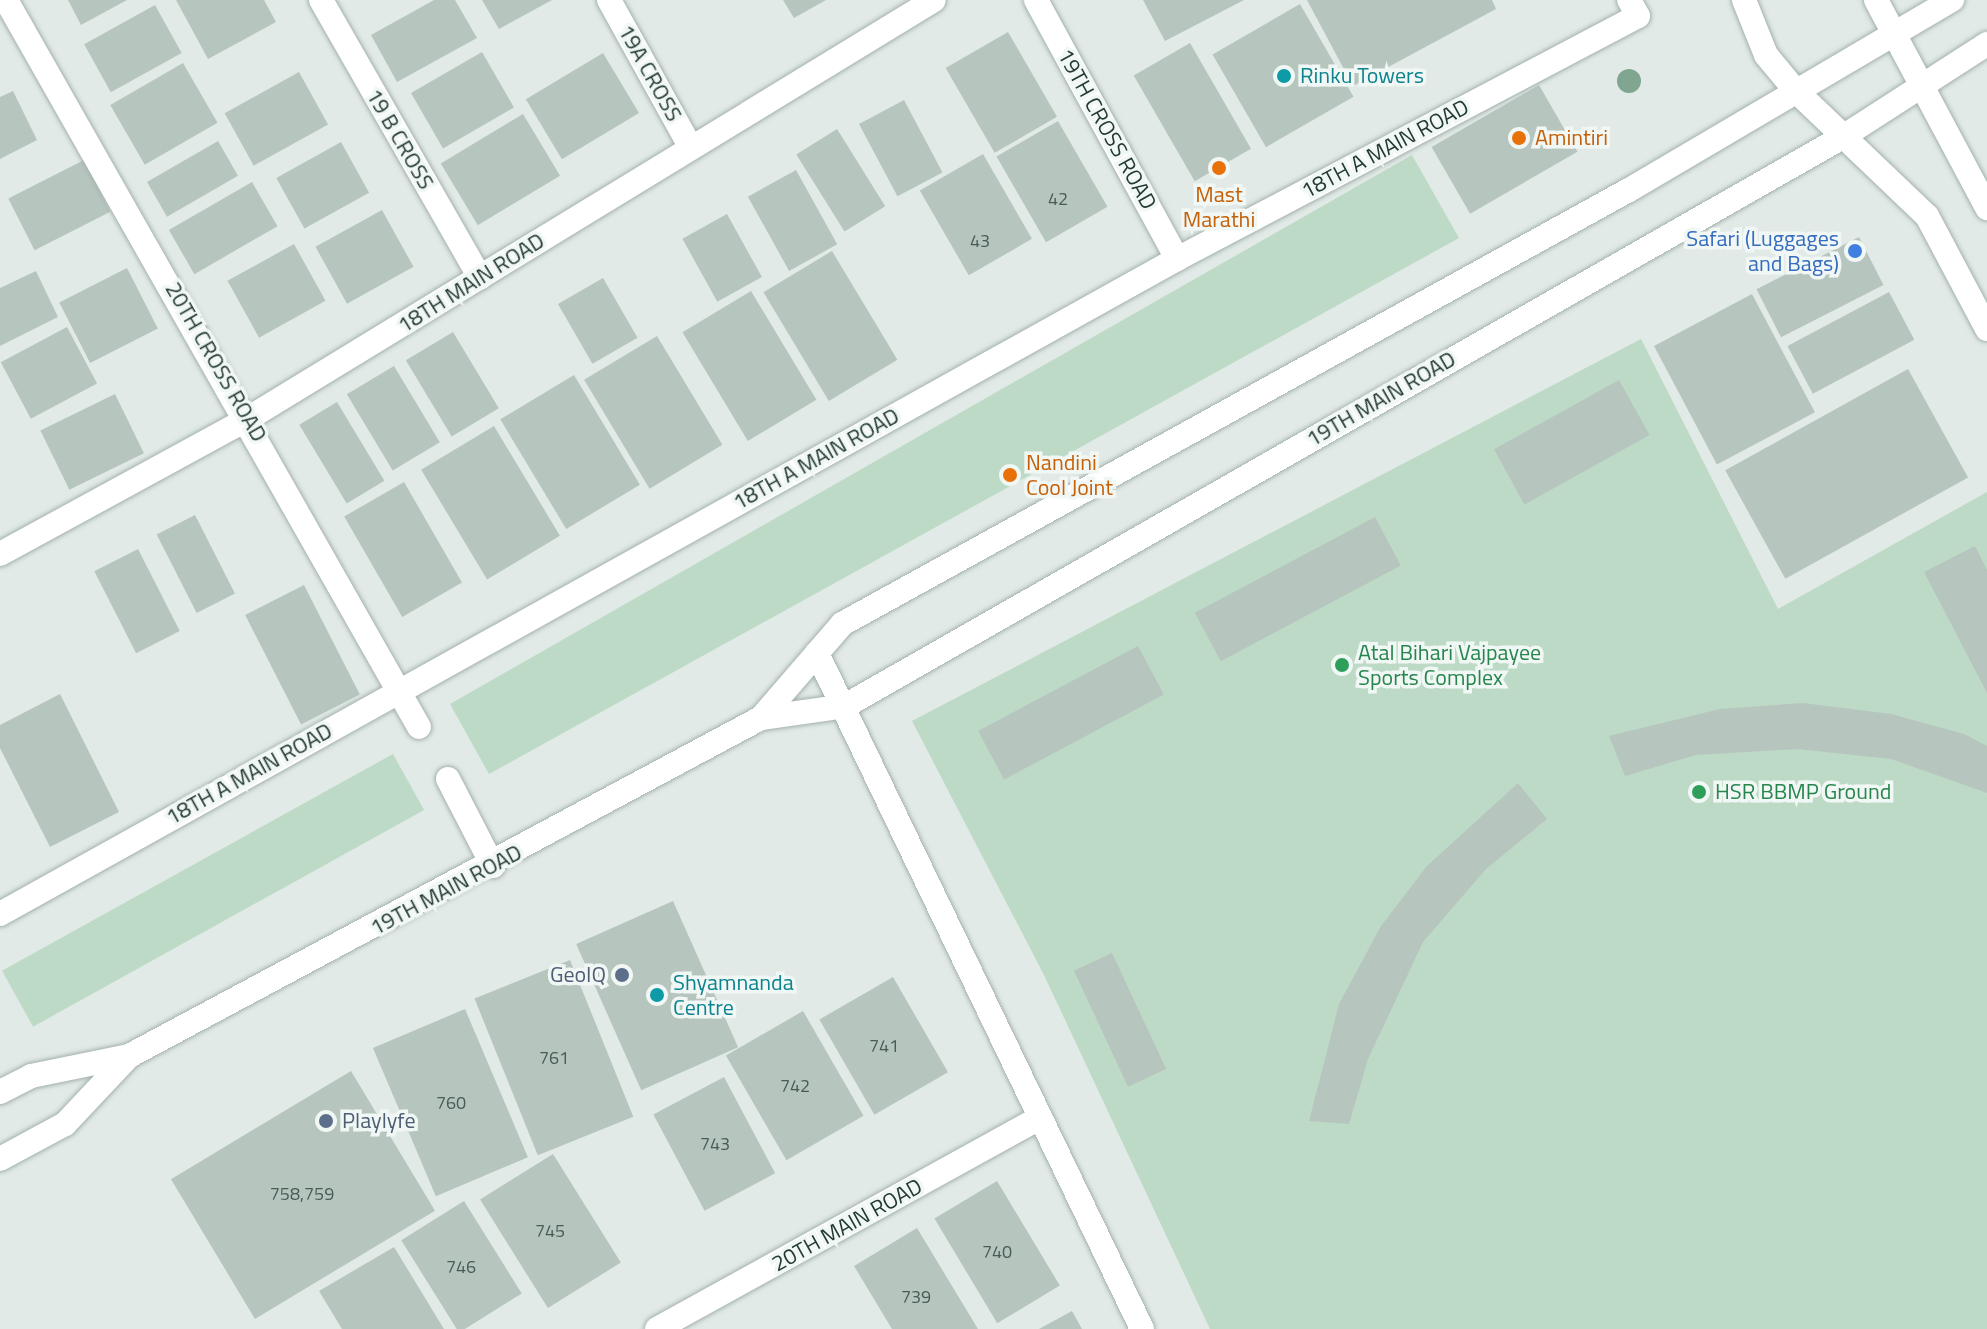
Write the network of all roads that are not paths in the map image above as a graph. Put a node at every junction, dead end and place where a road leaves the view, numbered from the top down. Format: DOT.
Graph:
graph roads {
  1 [pos="6,0"];
  2 [pos="321,0"];
  3 [pos="609,0"];
  4 [pos="934,0"];
  5 [pos="1036,0"];
  6 [pos="1744,0"];
  7 [pos="1876,0"];
  8 [pos="1952,0"];
  9 [pos="1634,8"];
  10 [pos="1893,33"];
  11 [pos="1987,44"];
  12 [pos="1795,90"];
  13 [pos="1922,90"];
  14 [pos="1841,138"];
  15 [pos="690,146"];
  16 [pos="1987,208"];
  17 [pos="1177,259"];
  18 [pos="480,278"];
  19 [pos="1987,329"];
  20 [pos="249,418"];
  21 [pos="3,547"];
  22 [pos="817,653"];
  23 [pos="401,688"];
  24 [pos="845,706"];
  25 [pos="761,718"];
  26 [pos="419,727"];
  27 [pos="448,779"];
  28 [pos="493,866"];
  29 [pos="0,914"];
  30 [pos="129,1056"];
  31 [pos="0,1092"];
  32 [pos="1036,1120"];
  33 [pos="0,1159"];
  34 [pos="657,1329"];
  35 [pos="1142,1329"];
  1 -- 20 [label="street, 20TH CROSS ROAD"];
  2 -- 18 [label="street, 19 B CROSS"];
  3 -- 15 [label="street, 19A CROSS"];
  4 -- 15 [label="street, 18TH MAIN ROAD"];
  5 -- 17 [label="street, 19TH CROSS ROAD"];
  6 -- 12 [label="street"];
  7 -- 10 [label="street"];
  8 -- 10 [label="street, 19TH MAIN ROAD"];
  9 -- 17 [label="street, 18TH A MAIN ROAD"];
  10 -- 12 [label="street, 19TH MAIN ROAD"];
  10 -- 13 [label="street"];
  11 -- 13 [label="street, 19TH MAIN ROAD"];
  12 -- 14 [label="street"];
  12 -- 22 [label="street, 19TH MAIN ROAD"];
  13 -- 14 [label="street, 19TH MAIN ROAD"];
  13 -- 16 [label="street"];
  14 -- 19 [label="street"];
  14 -- 24 [label="street, 19TH MAIN ROAD"];
  15 -- 18 [label="street, 18TH MAIN ROAD"];
  17 -- 23 [label="street, 18TH A MAIN ROAD"];
  18 -- 20 [label="street, 18TH MAIN ROAD"];
  20 -- 21 [label="street, 18TH MAIN ROAD"];
  20 -- 23 [label="street, 20TH CROSS ROAD"];
  22 -- 24 [label="street"];
  22 -- 25 [label="street, 19TH MAIN ROAD"];
  23 -- 26 [label="street, 20TH CROSS ROAD"];
  23 -- 29 [label="street, 18TH A MAIN ROAD"];
  24 -- 25 [label="street, 19TH MAIN ROAD"];
  24 -- 32 [label="street"];
  25 -- 28 [label="street, 19TH MAIN ROAD"];
  27 -- 28 [label="street"];
  28 -- 30 [label="street, 19TH MAIN ROAD"];
  30 -- 31 [label="street, 19TH MAIN ROAD"];
  30 -- 33 [label="street, 19TH MAIN ROAD"];
  32 -- 34 [label="street, 20TH MAIN ROAD"];
  32 -- 35 [label="street"];
}
